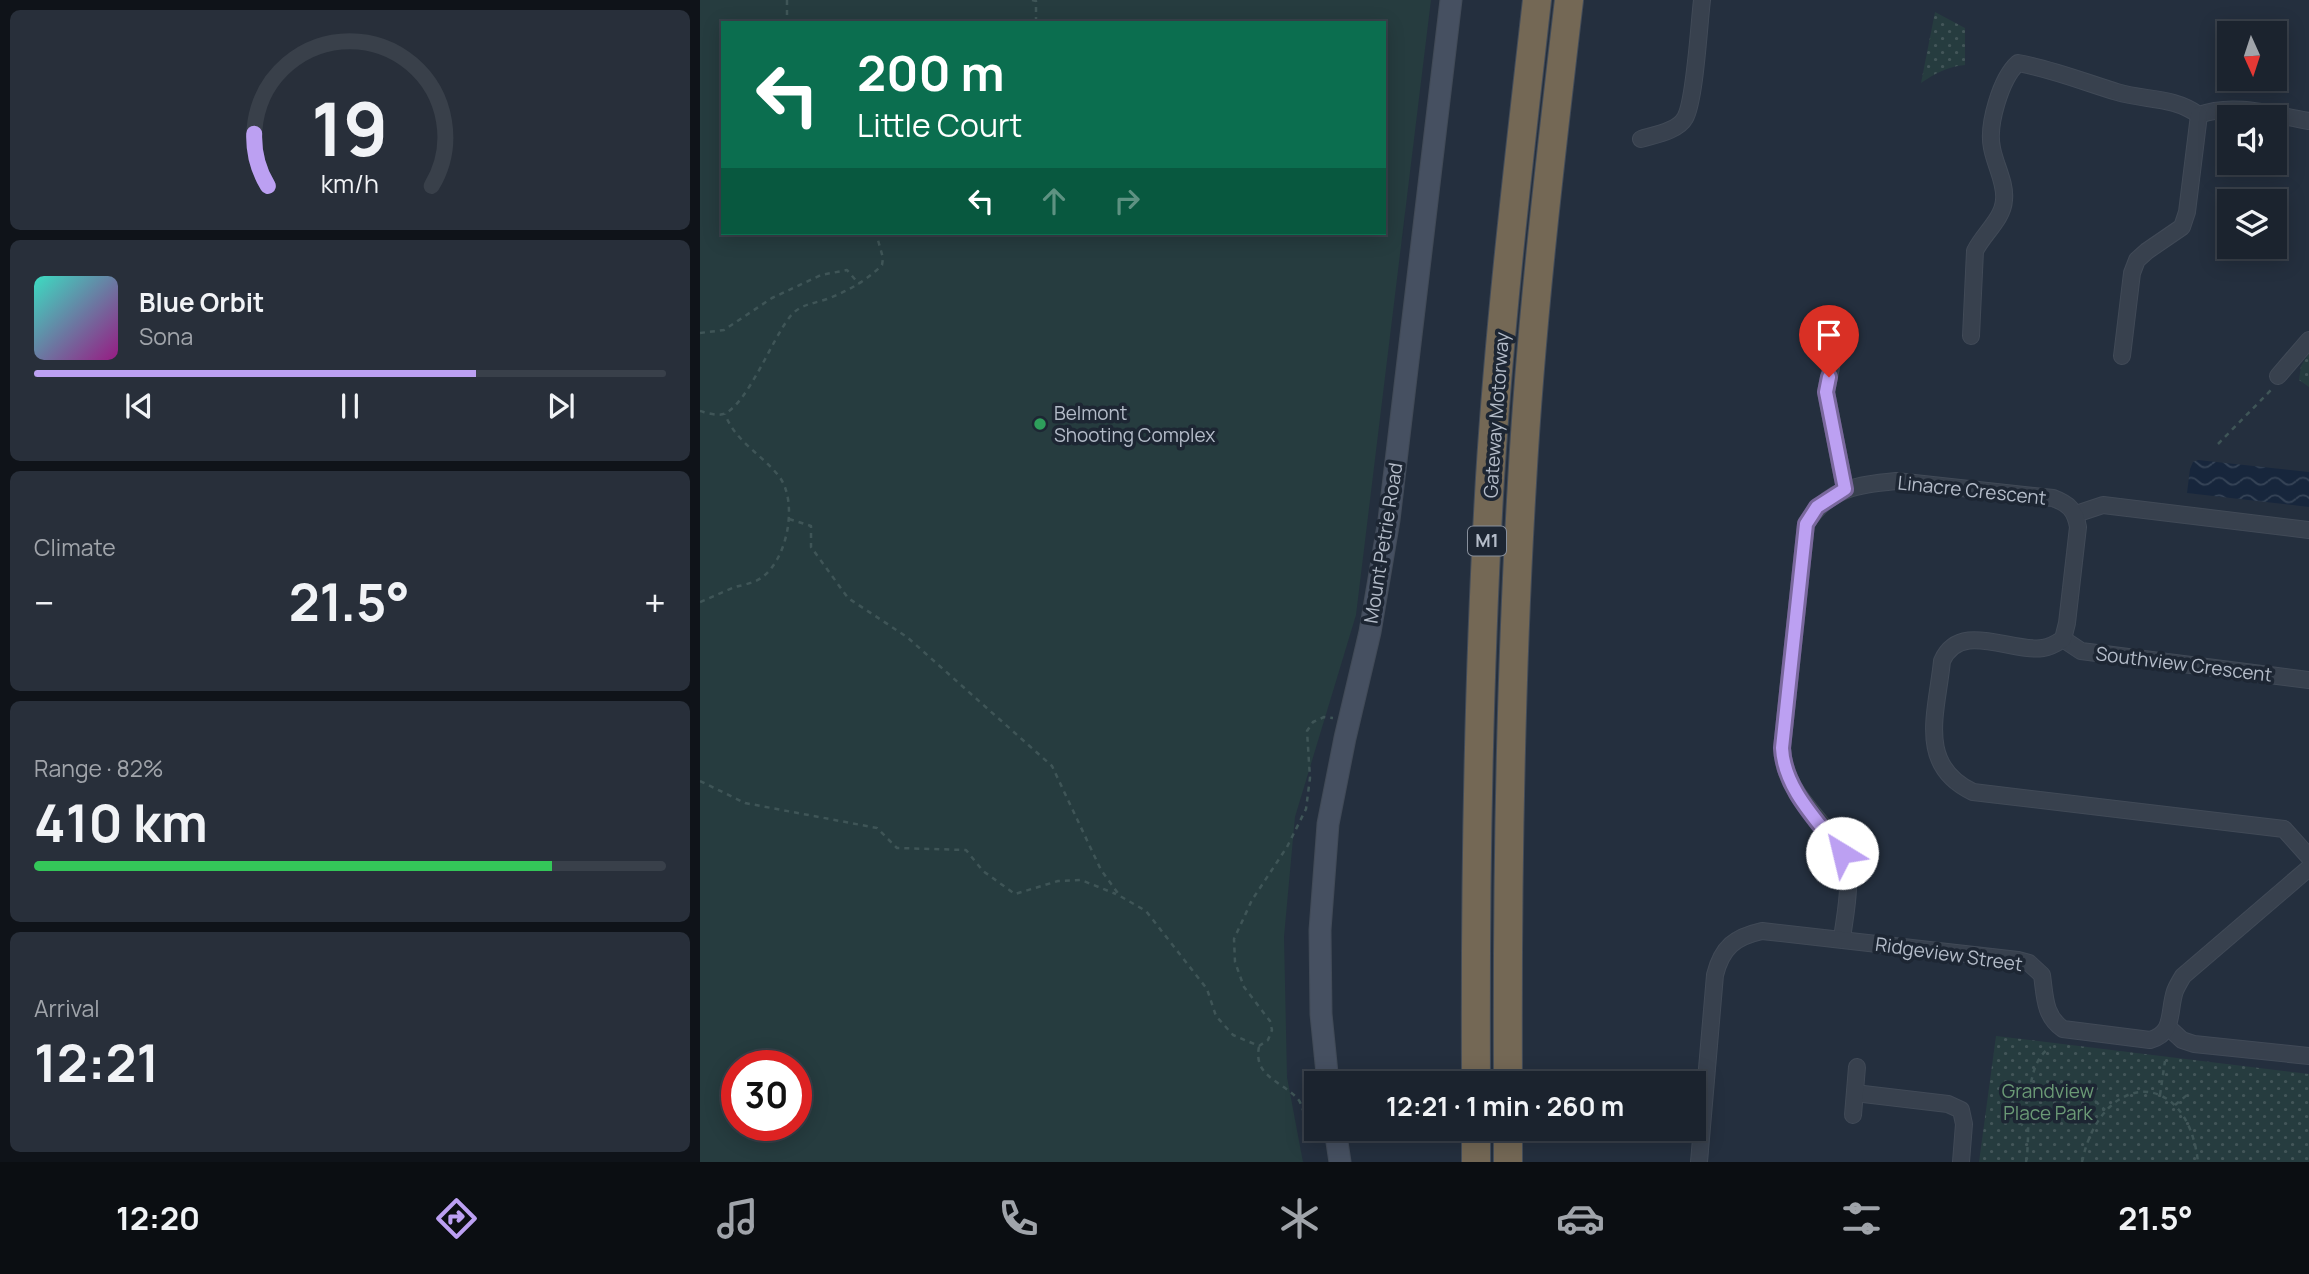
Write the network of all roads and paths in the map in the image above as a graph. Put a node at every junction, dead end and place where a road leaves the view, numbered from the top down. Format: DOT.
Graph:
graph roads {
  1 [pos="787,0"];
  2 [pos="1032,0"];
  3 [pos="1451,0"];
  4 [pos="1537,0"];
  5 [pos="1569,0"];
  6 [pos="1702,0"];
  7 [pos="787,21"];
  8 [pos="1036,21"];
  9 [pos="2199,115"];
  10 [pos="2309,121"];
  11 [pos="1642,139"];
  12 [pos="877,235"];
  13 [pos="859,284"];
  14 [pos="700,333"];
  15 [pos="1971,337"];
  16 [pos="2309,340"];
  17 [pos="2122,356"];
  18 [pos="1832,362"];
  19 [pos="2278,376"];
  20 [pos="700,411"];
  21 [pos="725,414"];
  22 [pos="2218,444"];
  23 [pos="1845,489"];
  24 [pos="2076,514"];
  25 [pos="789,519"];
  26 [pos="2309,530"];
  27 [pos="700,602"];
  28 [pos="2063,639"];
  29 [pos="2309,680"];
  30 [pos="1349,718"];
  31 [pos="700,781"];
  32 [pos="2309,857"];
  33 [pos="2309,869"];
  34 [pos="1119,895"];
  35 [pos="1842,939"];
  36 [pos="2168,1027"];
  37 [pos="1259,1046"];
  38 [pos="2051,1047"];
  39 [pos="2309,1056"];
  40 [pos="2165,1061"];
  41 [pos="1857,1067"];
  42 [pos="1327,1071"];
  43 [pos="1476,1071"];
  44 [pos="1508,1071"];
  45 [pos="1855,1093"];
  46 [pos="2160,1095"];
  47 [pos="2187,1095"];
  48 [pos="2095,1101"];
  49 [pos="2175,1105"];
  50 [pos="2105,1110"];
  51 [pos="1853,1115"];
  52 [pos="1304,1117"];
  53 [pos="2019,1122"];
  54 [pos="2028,1130"];
  55 [pos="1336,1141"];
  56 [pos="1476,1141"];
  57 [pos="1508,1141"];
  58 [pos="1340,1162"];
  59 [pos="1476,1162"];
  60 [pos="1508,1162"];
  61 [pos="1699,1162"];
  62 [pos="1961,1162"];
  63 [pos="2026,1162"];
  64 [pos="2082,1162"];
  65 [pos="2197,1162"];
  1 -- 7 [label="path"];
  2 -- 8 [label="path"];
  3 -- 30 [label="street, Mount Petrie Road"];
  4 -- 43 [label="highway, Gateway Motorway / M1"];
  5 -- 44 [label="highway, Gateway Motorway / M1"];
  6 -- 11 [label="street"];
  9 -- 10 [label="street"];
  9 -- 15 [label="street"];
  9 -- 17 [label="street"];
  12 -- 13 [label="path"];
  13 -- 14 [label="path"];
  13 -- 21 [label="path"];
  16 -- 19 [label="street"];
  18 -- 23 [label="street"];
  19 -- 22 [label="path"];
  20 -- 21 [label="path"];
  21 -- 25 [label="path"];
  23 -- 24 [label="street, Linacre Crescent"];
  23 -- 35 [label="street, Linacre Crescent"];
  24 -- 26 [label="street"];
  24 -- 28 [label="street"];
  25 -- 27 [label="path"];
  25 -- 34 [label="path"];
  28 -- 29 [label="street, Southview Crescent"];
  28 -- 32 [label="street"];
  30 -- 37 [label="path"];
  30 -- 42 [label="street, Mount Petrie Road"];
  31 -- 34 [label="path"];
  33 -- 36 [label="street"];
  34 -- 37 [label="path"];
  35 -- 36 [label="street, Ridgeview Street"];
  35 -- 61 [label="street, Ridgeview Street"];
  36 -- 39 [label="street"];
  37 -- 52 [label="path"];
  38 -- 54 [label="path"];
  40 -- 46 [label="path"];
  41 -- 45 [label="street"];
  45 -- 51 [label="street"];
  45 -- 62 [label="street"];
  46 -- 49 [label="path"];
  46 -- 50 [label="path"];
  47 -- 49 [label="path"];
  48 -- 50 [label="path"];
  49 -- 65 [label="path"];
  50 -- 64 [label="path"];
  53 -- 54 [label="path"];
  54 -- 63 [label="path"];
  55 -- 58 [label="street"];
  56 -- 59 [label="highway"];
  57 -- 60 [label="highway"];
}
